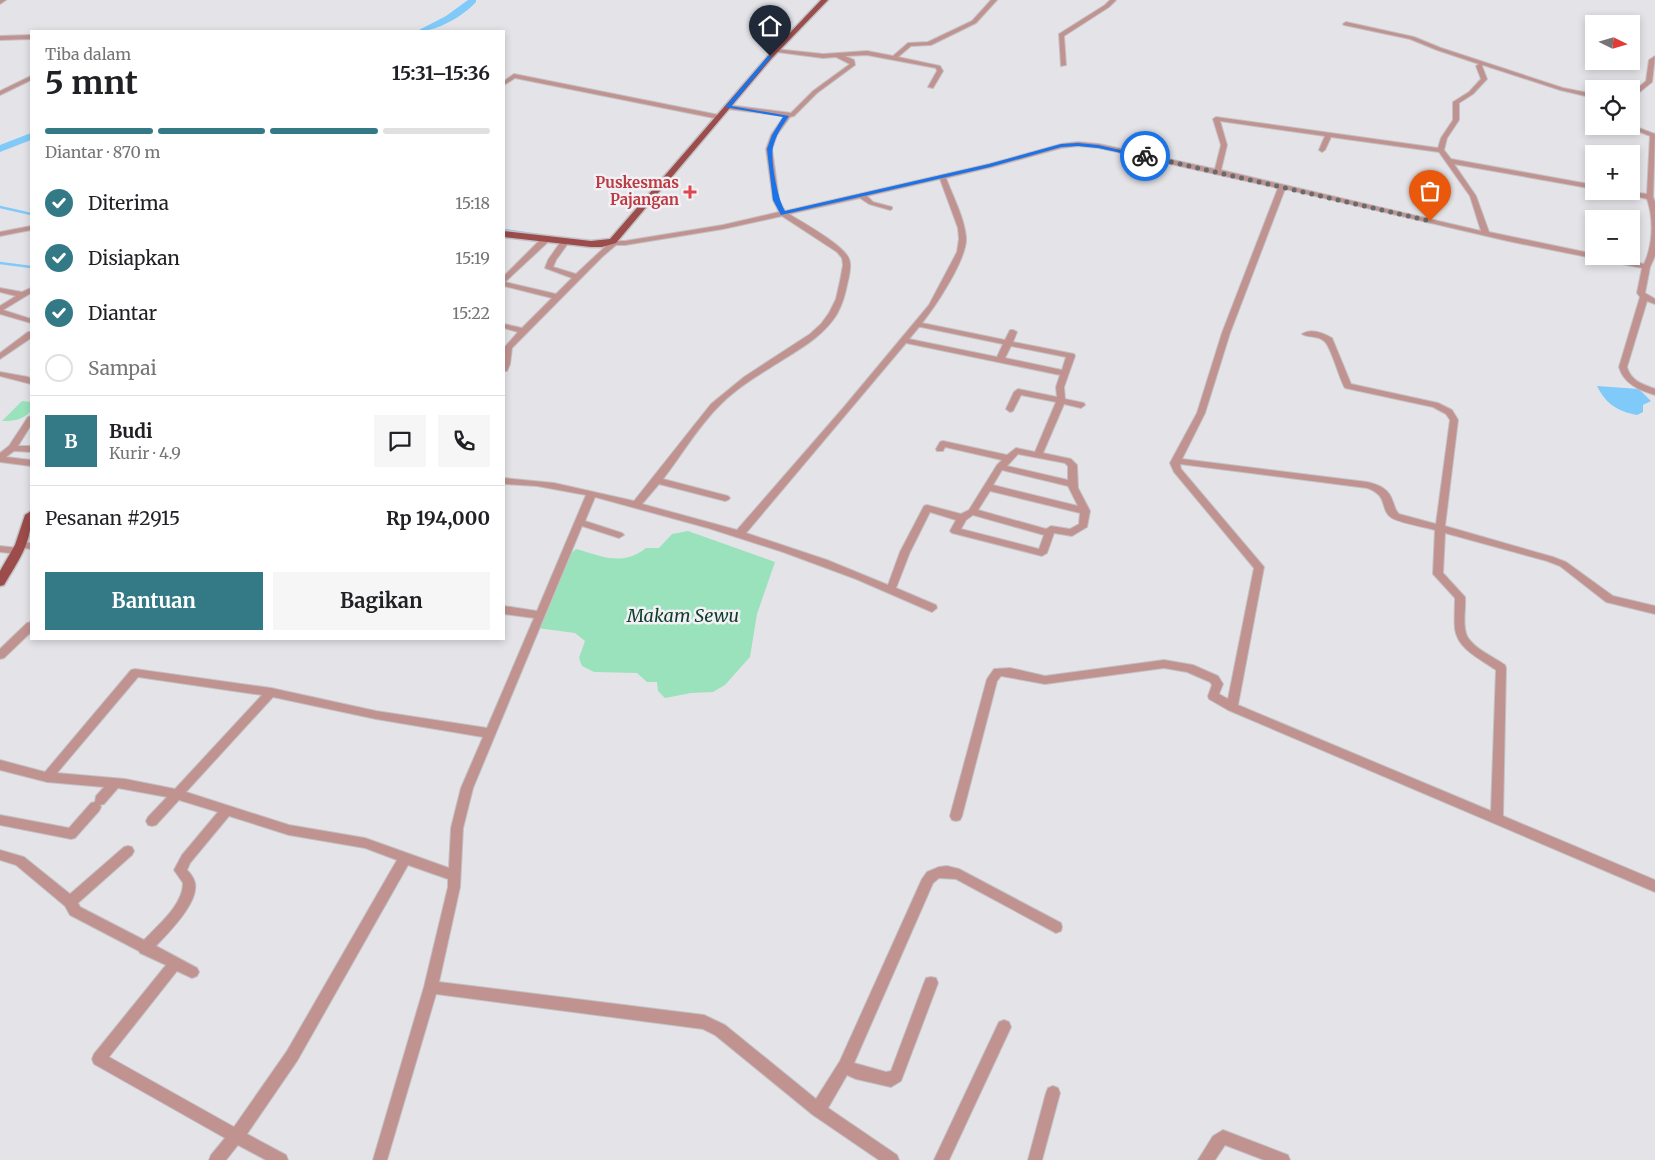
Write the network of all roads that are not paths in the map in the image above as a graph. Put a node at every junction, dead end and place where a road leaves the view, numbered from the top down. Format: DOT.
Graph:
graph roads {
  1 [pos="3,0"];
  2 [pos="825,0"];
  3 [pos="994,0"];
  4 [pos="1106,0"];
  5 [pos="1113,0"];
  6 [pos="0,2"];
  7 [pos="1346,24"];
  8 [pos="30,37"];
  9 [pos="0,38"];
  10 [pos="777,50"];
  11 [pos="836,55"];
  12 [pos="894,58"];
  13 [pos="1655,58"];
  14 [pos="1483,63"];
  15 [pos="1063,65"];
  16 [pos="30,78"];
  17 [pos="505,82"];
  18 [pos="931,87"];
  19 [pos="1640,90"];
  20 [pos="0,93"];
  21 [pos="1585,94"];
  22 [pos="728,107"];
  23 [pos="787,116"];
  24 [pos="719,117"];
  25 [pos="1640,130"];
  26 [pos="1329,134"];
  27 [pos="1655,136"];
  28 [pos="1322,150"];
  29 [pos="1441,150"];
  30 [pos="1448,161"];
  31 [pos="1217,172"];
  32 [pos="942,177"];
  33 [pos="1585,185"];
  34 [pos="1282,187"];
  35 [pos="861,195"];
  36 [pos="1640,195"];
  37 [pos="1650,197"];
  38 [pos="890,208"];
  39 [pos="1655,212"];
  40 [pos="783,214"];
  41 [pos="30,228"];
  42 [pos="0,234"];
  43 [pos="505,234"];
  44 [pos="1486,234"];
  45 [pos="545,240"];
  46 [pos="565,242"];
  47 [pos="611,243"];
  48 [pos="1646,266"];
  49 [pos="1655,268"];
  50 [pos="578,277"];
  51 [pos="505,279"];
  52 [pos="505,284"];
  53 [pos="0,290"];
  54 [pos="30,291"];
  55 [pos="23,295"];
  56 [pos="557,297"];
  57 [pos="1644,297"];
  58 [pos="1655,302"];
  59 [pos="0,311"];
  60 [pos="30,321"];
  61 [pos="505,326"];
  62 [pos="524,331"];
  63 [pos="1014,332"];
  64 [pos="1306,334"];
  65 [pos="30,335"];
  66 [pos="908,341"];
  67 [pos="1008,343"];
  68 [pos="901,350"];
  69 [pos="0,357"];
  70 [pos="1000,360"];
  71 [pos="505,366"];
  72 [pos="1065,373"];
  73 [pos="0,374"];
  74 [pos="30,382"];
  75 [pos="1655,392"];
  76 [pos="1061,401"];
  77 [pos="1081,405"];
  78 [pos="1010,409"];
  79 [pos="30,421"];
  80 [pos="12,448"];
  81 [pos="30,449"];
  82 [pos="940,449"];
  83 [pos="1038,455"];
  84 [pos="0,458"];
  85 [pos="1006,458"];
  86 [pos="1176,460"];
  87 [pos="30,463"];
  88 [pos="1000,467"];
  89 [pos="658,480"];
  90 [pos="505,484"];
  91 [pos="1073,484"];
  92 [pos="987,486"];
  93 [pos="591,495"];
  94 [pos="725,498"];
  95 [pos="636,505"];
  96 [pos="1085,511"];
  97 [pos="972,512"];
  98 [pos="962,518"];
  99 [pos="30,519"];
  100 [pos="579,522"];
  101 [pos="1440,528"];
  102 [pos="740,533"];
  103 [pos="1049,534"];
  104 [pos="619,535"];
  105 [pos="23,547"];
  106 [pos="0,549"];
  107 [pos="0,582"];
  108 [pos="891,589"];
  109 [pos="932,608"];
  110 [pos="505,610"];
  111 [pos="1655,610"];
  112 [pos="539,615"];
  113 [pos="30,627"];
  114 [pos="0,655"];
  115 [pos="271,692"];
  116 [pos="1232,707"];
  117 [pos="489,733"];
  118 [pos="0,765"];
  119 [pos="47,777"];
  120 [pos="116,783"];
  121 [pos="177,794"];
  122 [pos="227,810"];
  123 [pos="956,816"];
  124 [pos="0,820"];
  125 [pos="1497,820"];
  126 [pos="152,821"];
  127 [pos="128,851"];
  128 [pos="0,855"];
  129 [pos="406,858"];
  130 [pos="454,876"];
  131 [pos="1655,886"];
  132 [pos="70,902"];
  133 [pos="1056,927"];
  134 [pos="145,949"];
  135 [pos="175,964"];
  136 [pos="192,972"];
  137 [pos="931,983"];
  138 [pos="430,987"];
  139 [pos="1004,1027"];
  140 [pos="845,1066"];
  141 [pos="1053,1093"];
  142 [pos="818,1110"];
  143 [pos="236,1136"];
  144 [pos="216,1160"];
  145 [pos="281,1160"];
  146 [pos="380,1160"];
  147 [pos="892,1160"];
  148 [pos="941,1160"];
  149 [pos="1035,1160"];
  150 [pos="1205,1160"];
  151 [pos="1283,1160"];
  1 -- 6 [label="street"];
  2 -- 10 [label="main road"];
  3 -- 12 [label="street"];
  4 -- 5 [label="street"];
  5 -- 15 [label="street"];
  7 -- 14 [label="street"];
  8 -- 9 [label="street"];
  10 -- 11 [label="street"];
  10 -- 22 [label="main road"];
  11 -- 12 [label="street"];
  11 -- 23 [label="street"];
  12 -- 18 [label="street"];
  13 -- 19 [label="street"];
  14 -- 21 [label="street"];
  14 -- 29 [label="street"];
  16 -- 20 [label="street"];
  17 -- 24 [label="street"];
  22 -- 23 [label="street"];
  22 -- 24 [label="main road"];
  23 -- 40 [label="street"];
  24 -- 47 [label="main road"];
  25 -- 27 [label="street"];
  26 -- 28 [label="street"];
  26 -- 29 [label="street"];
  26 -- 31 [label="street"];
  27 -- 37 [label="street"];
  29 -- 30 [label="street"];
  30 -- 33 [label="street"];
  30 -- 44 [label="street"];
  31 -- 32 [label="street"];
  31 -- 34 [label="street"];
  32 -- 35 [label="street"];
  32 -- 102 [label="street"];
  34 -- 44 [label="street"];
  34 -- 86 [label="street"];
  35 -- 38 [label="street"];
  35 -- 40 [label="street"];
  36 -- 37 [label="street"];
  37 -- 39 [label="street"];
  39 -- 48 [label="street"];
  40 -- 47 [label="street"];
  40 -- 89 [label="street"];
  41 -- 42 [label="street"];
  43 -- 45 [label="main road"];
  44 -- 48 [label="street"];
  45 -- 46 [label="main road"];
  45 -- 51 [label="street"];
  46 -- 47 [label="main road"];
  46 -- 50 [label="street"];
  47 -- 50 [label="street"];
  48 -- 49 [label="street"];
  48 -- 57 [label="street"];
  50 -- 56 [label="street"];
  52 -- 56 [label="street"];
  53 -- 55 [label="street"];
  54 -- 55 [label="street"];
  55 -- 59 [label="street"];
  56 -- 62 [label="street"];
  57 -- 58 [label="street"];
  57 -- 75 [label="street"];
  59 -- 60 [label="street"];
  61 -- 62 [label="street"];
  62 -- 71 [label="street"];
  63 -- 67 [label="street"];
  64 -- 101 [label="street"];
  65 -- 69 [label="street"];
  66 -- 67 [label="street"];
  66 -- 68 [label="street"];
  66 -- 70 [label="street"];
  67 -- 70 [label="street"];
  67 -- 72 [label="street"];
  70 -- 72 [label="street"];
  72 -- 76 [label="street"];
  73 -- 74 [label="street"];
  76 -- 77 [label="street"];
  76 -- 78 [label="street"];
  76 -- 83 [label="street"];
  79 -- 80 [label="street"];
  80 -- 81 [label="street"];
  80 -- 84 [label="street"];
  82 -- 85 [label="street"];
  83 -- 85 [label="street"];
  83 -- 91 [label="street"];
  84 -- 87 [label="street"];
  85 -- 88 [label="street"];
  86 -- 101 [label="street"];
  86 -- 116 [label="street"];
  88 -- 91 [label="street"];
  88 -- 92 [label="street"];
  89 -- 94 [label="street"];
  89 -- 95 [label="street"];
  90 -- 93 [label="street"];
  91 -- 96 [label="street"];
  92 -- 96 [label="street"];
  92 -- 97 [label="street"];
  93 -- 95 [label="street"];
  93 -- 100 [label="street"];
  95 -- 102 [label="street"];
  96 -- 103 [label="street"];
  97 -- 98 [label="street"];
  97 -- 103 [label="street"];
  98 -- 103 [label="street"];
  98 -- 108 [label="street"];
  99 -- 105 [label="main road"];
  100 -- 104 [label="street"];
  100 -- 112 [label="street"];
  101 -- 111 [label="street"];
  101 -- 125 [label="street"];
  102 -- 108 [label="street"];
  105 -- 106 [label="street"];
  105 -- 107 [label="main road"];
  108 -- 109 [label="street"];
  110 -- 112 [label="street"];
  112 -- 117 [label="street"];
  113 -- 114 [label="street"];
  115 -- 117 [label="street"];
  115 -- 119 [label="street"];
  115 -- 121 [label="street"];
  116 -- 123 [label="street"];
  116 -- 125 [label="street"];
  117 -- 130 [label="street"];
  118 -- 119 [label="street"];
  119 -- 120 [label="street"];
  120 -- 121 [label="street"];
  120 -- 124 [label="street"];
  121 -- 122 [label="street"];
  121 -- 126 [label="street"];
  122 -- 129 [label="street"];
  122 -- 134 [label="street"];
  125 -- 131 [label="street"];
  127 -- 132 [label="street"];
  128 -- 132 [label="street"];
  129 -- 130 [label="street"];
  129 -- 143 [label="street"];
  130 -- 138 [label="street"];
  132 -- 134 [label="street"];
  133 -- 140 [label="street"];
  134 -- 135 [label="street"];
  135 -- 136 [label="street"];
  135 -- 143 [label="street"];
  137 -- 140 [label="street"];
  138 -- 142 [label="street"];
  138 -- 146 [label="street"];
  139 -- 148 [label="street"];
  140 -- 142 [label="street"];
  141 -- 149 [label="street"];
  142 -- 147 [label="street"];
  143 -- 144 [label="street"];
  143 -- 145 [label="street"];
  150 -- 151 [label="street"];
}
